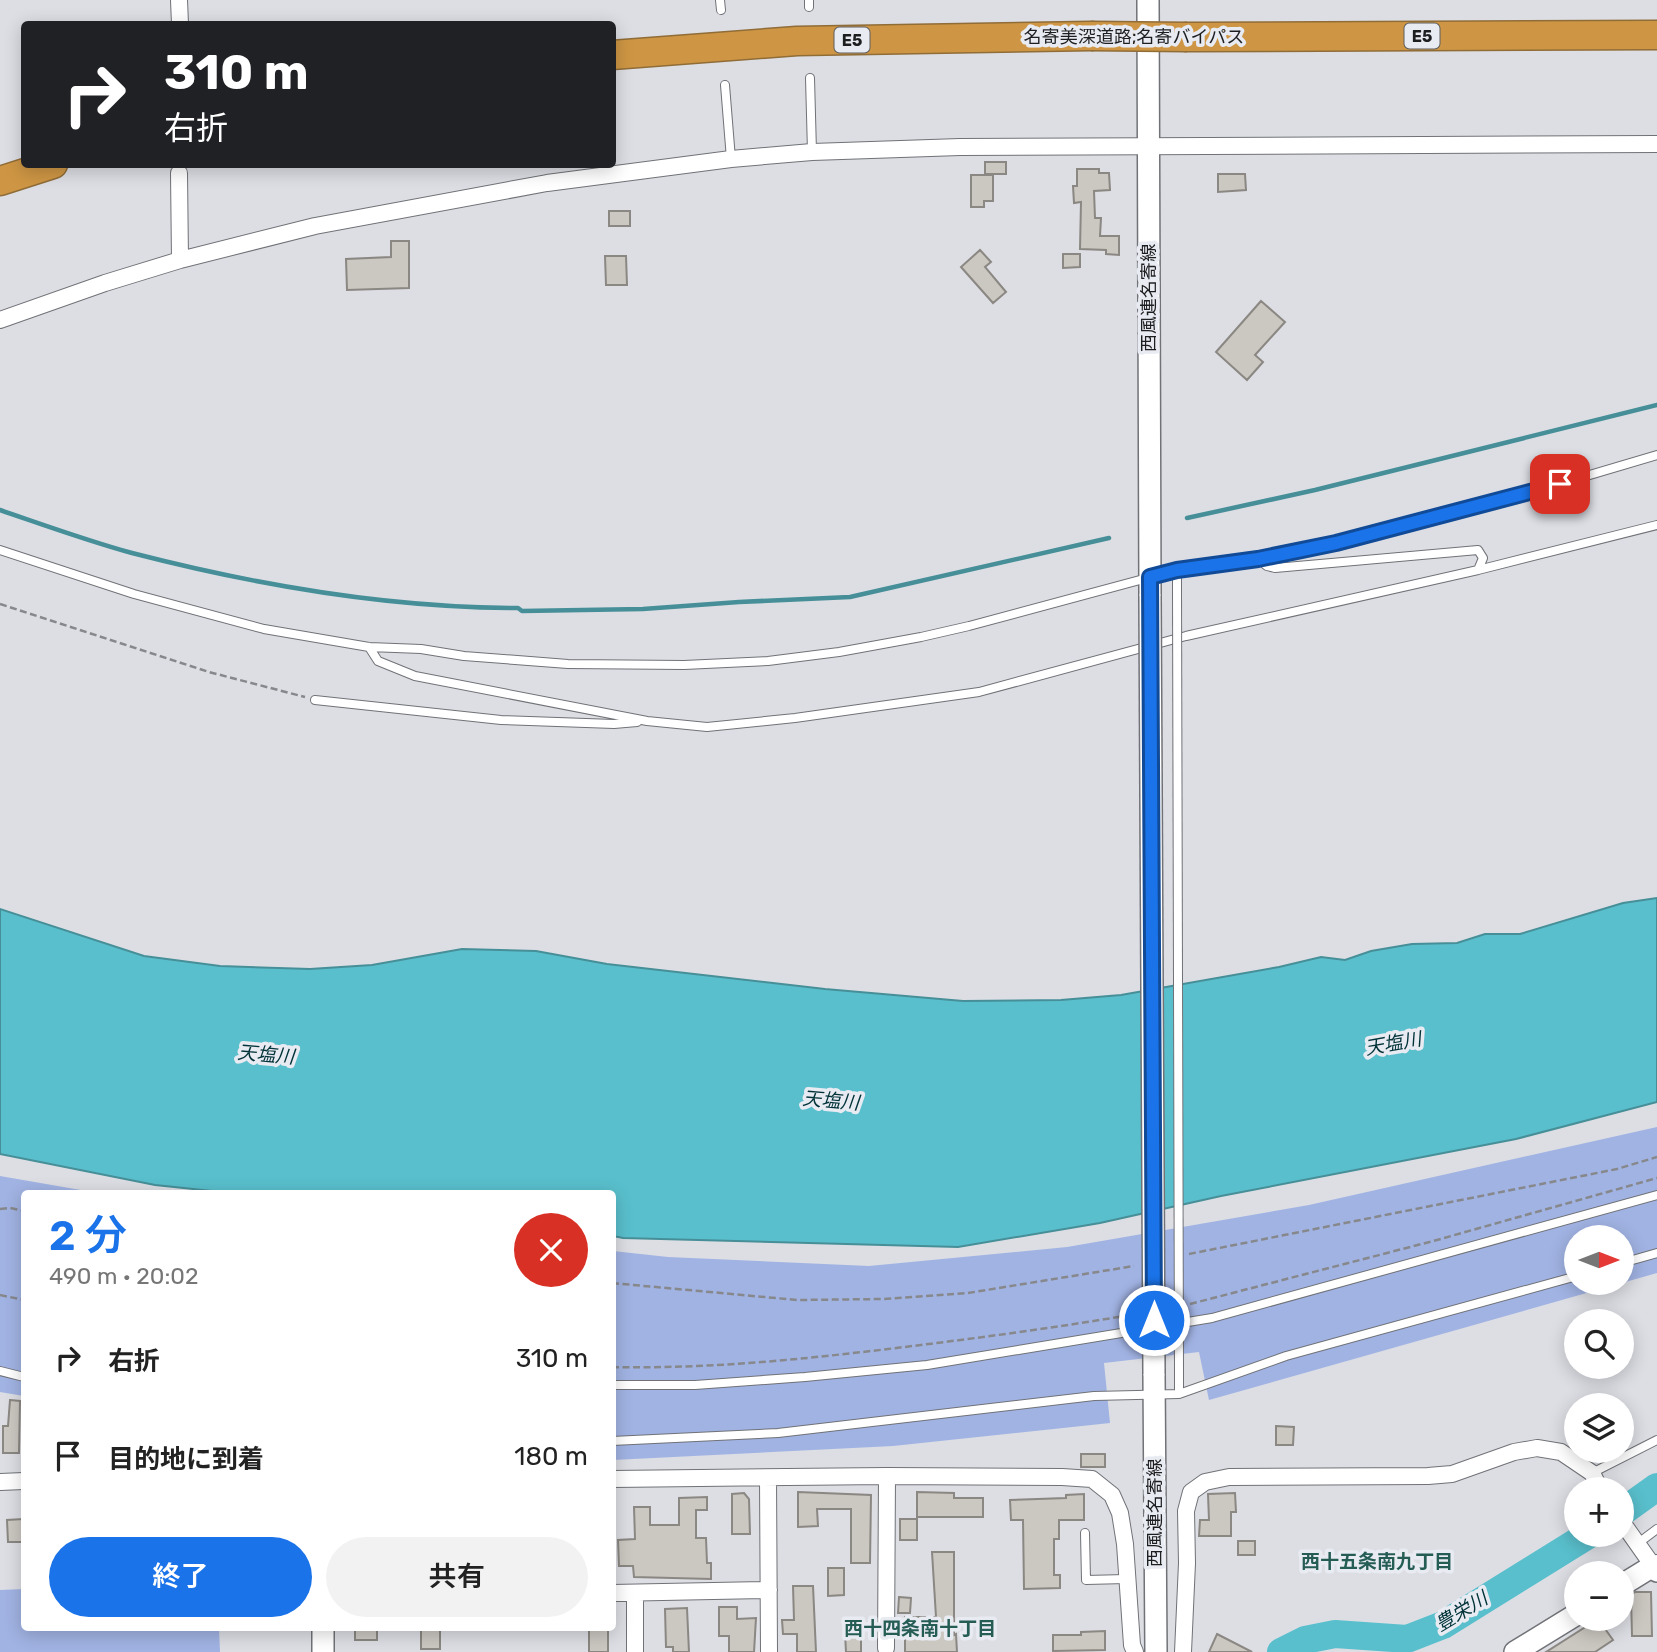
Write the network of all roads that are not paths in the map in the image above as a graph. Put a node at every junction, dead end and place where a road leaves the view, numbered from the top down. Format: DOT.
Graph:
graph roads {
  1 [pos="179,0"];
  2 [pos="1148,0"];
  3 [pos="180,21"];
  4 [pos="1657,35"];
  5 [pos="616,55"];
  6 [pos="810,78"];
  7 [pos="725,85"];
  8 [pos="1657,144"];
  9 [pos="1149,146"];
  10 [pos="812,152"];
  11 [pos="731,159"];
  12 [pos="40,168"];
  13 [pos="179,173"];
  14 [pos="0,181"];
  15 [pos="180,260"];
  16 [pos="0,320"];
  17 [pos="1657,455"];
  18 [pos="1657,525"];
  19 [pos="0,550"];
  20 [pos="1258,559"];
  21 [pos="1177,570"];
  22 [pos="1478,570"];
  23 [pos="1150,587"];
  24 [pos="369,647"];
  25 [pos="315,699"];
  26 [pos="647,721"];
  27 [pos="1657,1195"];
  28 [pos="1657,1253"];
  29 [pos="1634,1260"];
  30 [pos="1564,1280"];
  31 [pos="0,1371"];
  32 [pos="21,1376"];
  33 [pos="616,1385"];
  34 [pos="1154,1385"];
  35 [pos="1179,1394"];
  36 [pos="1657,1440"];
  37 [pos="616,1441"];
  38 [pos="887,1476"];
  39 [pos="1591,1477"];
  40 [pos="1602,1477"];
  41 [pos="768,1478"];
  42 [pos="616,1479"];
  43 [pos="21,1481"];
  44 [pos="0,1482"];
  45 [pos="1657,1529"];
  46 [pos="1085,1533"];
  47 [pos="1635,1541"];
  48 [pos="1656,1567"];
  49 [pos="1126,1579"];
  50 [pos="1634,1579"];
  51 [pos="769,1590"];
  52 [pos="616,1593"];
  53 [pos="635,1593"];
  54 [pos="1564,1622"];
  55 [pos="323,1631"];
  56 [pos="886,1648"];
  57 [pos="323,1652"];
  58 [pos="635,1652"];
  59 [pos="769,1652"];
  60 [pos="1135,1652"];
  61 [pos="1156,1652"];
  62 [pos="1183,1652"];
  63 [pos="1515,1652"];
  1 -- 3 [label="street"];
  2 -- 9 [label="main road, 西風連名寄線"];
  4 -- 5 [label="highway, 名寄美深道路;名寄バイパス / E5, bridge"];
  6 -- 10 [label="lane"];
  7 -- 11 [label="lane"];
  8 -- 9 [label="street"];
  9 -- 10 [label="street"];
  9 -- 23 [label="main road, 西風連名寄線"];
  10 -- 11 [label="street"];
  11 -- 15 [label="street"];
  12 -- 14 [label="highway"];
  13 -- 15 [label="street"];
  15 -- 16 [label="street"];
  17 -- 20 [label="lane"];
  18 -- 22 [label="lane"];
  19 -- 24 [label="lane"];
  20 -- 21 [label="lane"];
  20 -- 22 [label="lane"];
  21 -- 23 [label="lane"];
  21 -- 35 [label="lane, bridge"];
  22 -- 26 [label="lane"];
  23 -- 24 [label="lane"];
  23 -- 34 [label="main road, 西風連名寄線, bridge"];
  24 -- 26 [label="lane"];
  25 -- 26 [label="lane"];
  27 -- 33 [label="lane"];
  28 -- 29 [label="lane"];
  30 -- 35 [label="lane"];
  31 -- 32 [label="lane"];
  34 -- 35 [label="lane"];
  34 -- 37 [label="lane"];
  34 -- 61 [label="main road, 西風連名寄線"];
  36 -- 40 [label="lane"];
  38 -- 41 [label="street"];
  38 -- 49 [label="street"];
  38 -- 56 [label="street"];
  39 -- 62 [label="street"];
  41 -- 42 [label="street"];
  41 -- 51 [label="street"];
  43 -- 44 [label="street"];
  45 -- 47 [label="lane"];
  46 -- 49 [label="lane"];
  47 -- 48 [label="street"];
  48 -- 50 [label="main road"];
  49 -- 60 [label="street"];
  51 -- 53 [label="street"];
  51 -- 59 [label="street"];
  52 -- 53 [label="street"];
  53 -- 58 [label="street"];
  54 -- 63 [label="main road"];
  55 -- 57 [label="main road"];
}
